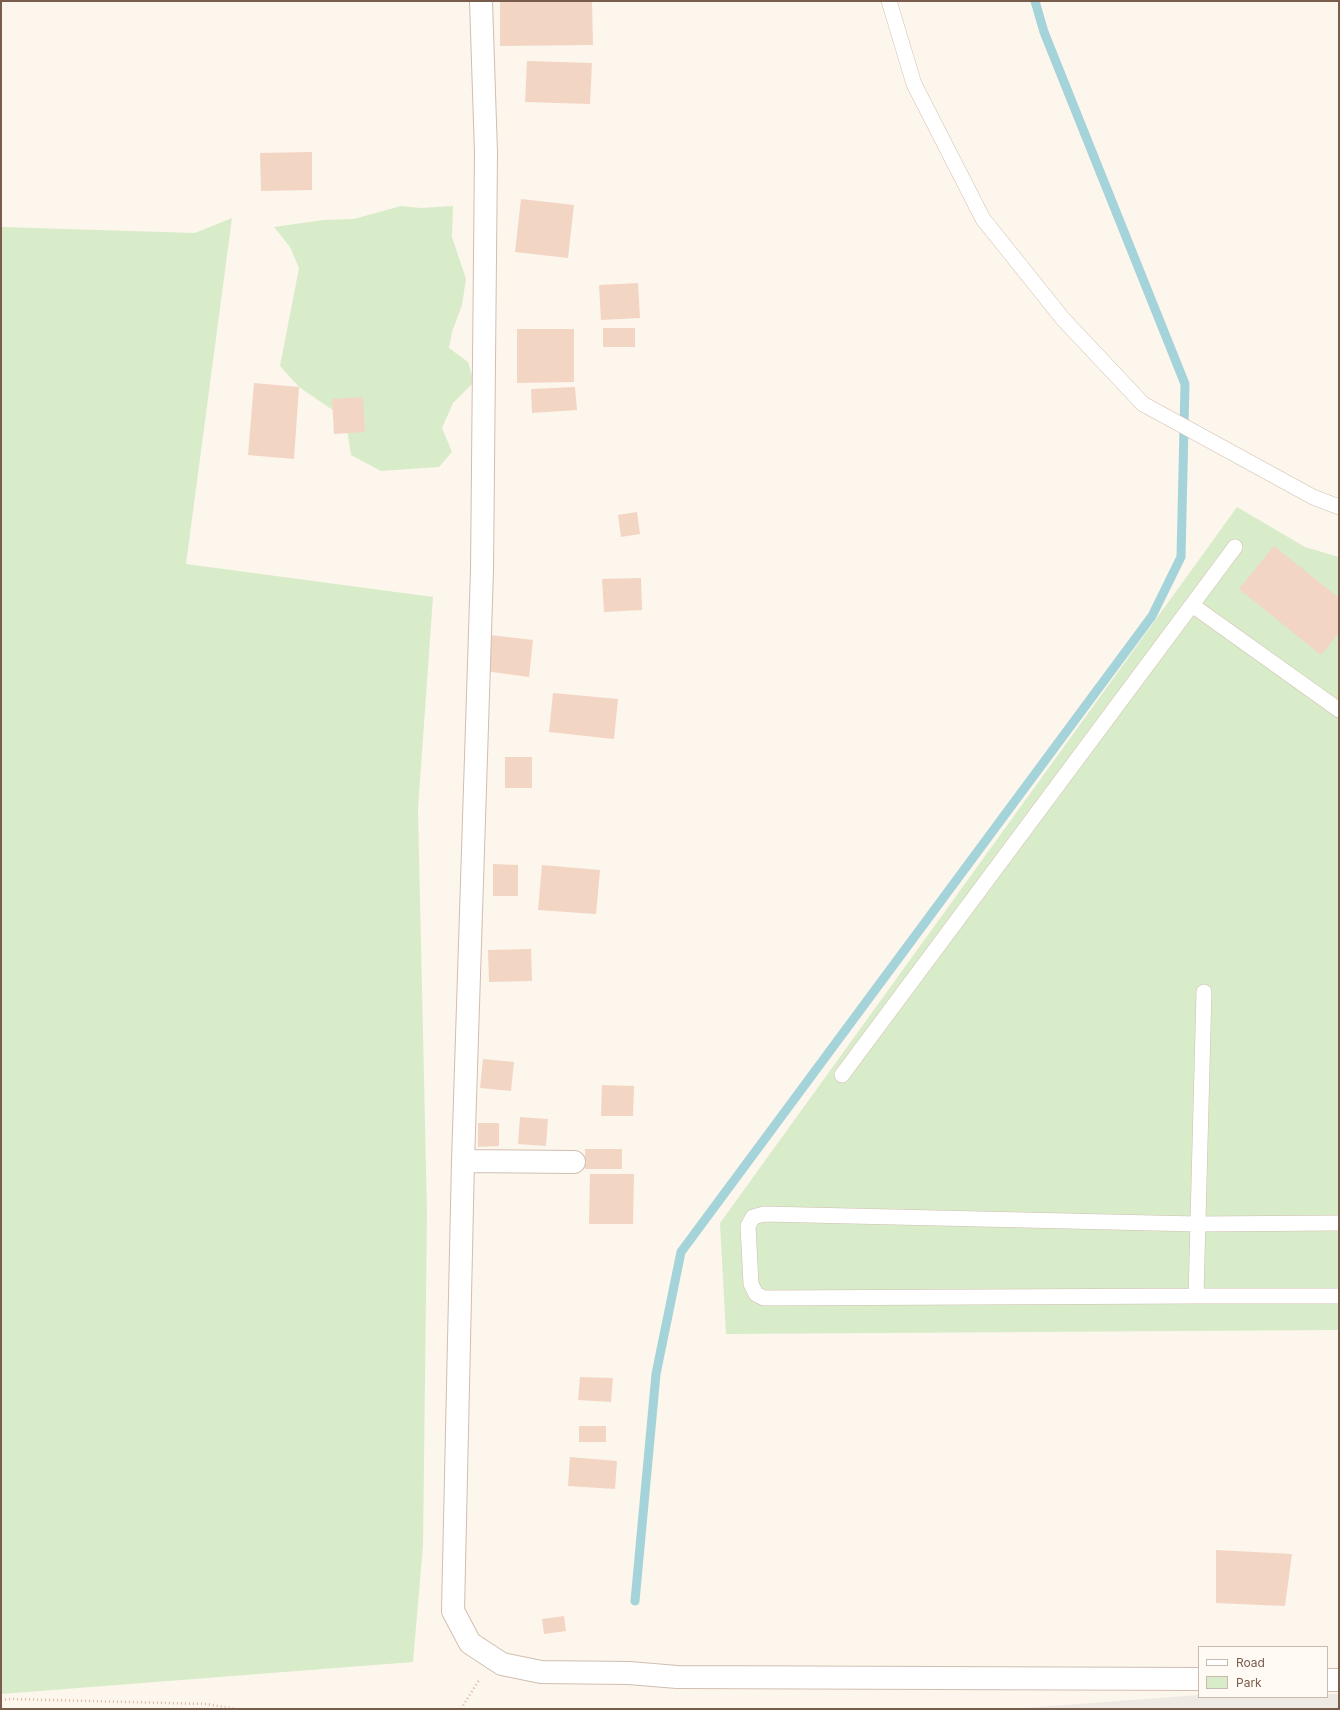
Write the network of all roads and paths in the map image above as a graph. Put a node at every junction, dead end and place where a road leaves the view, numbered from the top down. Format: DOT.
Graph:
graph roads {
  1 [pos="481,1"];
  2 [pos="889,1"];
  3 [pos="1339,507"];
  4 [pos="1235,547"];
  5 [pos="1192,605"];
  6 [pos="1339,710"];
  7 [pos="1204,992"];
  8 [pos="842,1075"];
  9 [pos="463,1161"];
  10 [pos="574,1162"];
  11 [pos="1339,1223"];
  12 [pos="1197,1224"];
  13 [pos="1196,1296"];
  14 [pos="1339,1296"];
  15 [pos="493,1658"];
  16 [pos="1198,1679"];
  17 [pos="1328,1680"];
  18 [pos="1339,1680"];
  19 [pos="1,1700"];
  20 [pos="235,1709"];
  21 [pos="461,1709"];
  1 -- 9 [label="street"];
  2 -- 3 [label="lane"];
  4 -- 5 [label="lane"];
  5 -- 6 [label="lane"];
  5 -- 8 [label="lane"];
  7 -- 12 [label="lane"];
  9 -- 10 [label="street"];
  9 -- 15 [label="street"];
  11 -- 12 [label="lane"];
  12 -- 13 [label="lane"];
  12 -- 13 [label="lane"];
  13 -- 14 [label="lane"];
  15 -- 16 [label="street"];
  15 -- 21 [label="path"];
  17 -- 18 [label="street"];
  19 -- 20 [label="path"];
}
